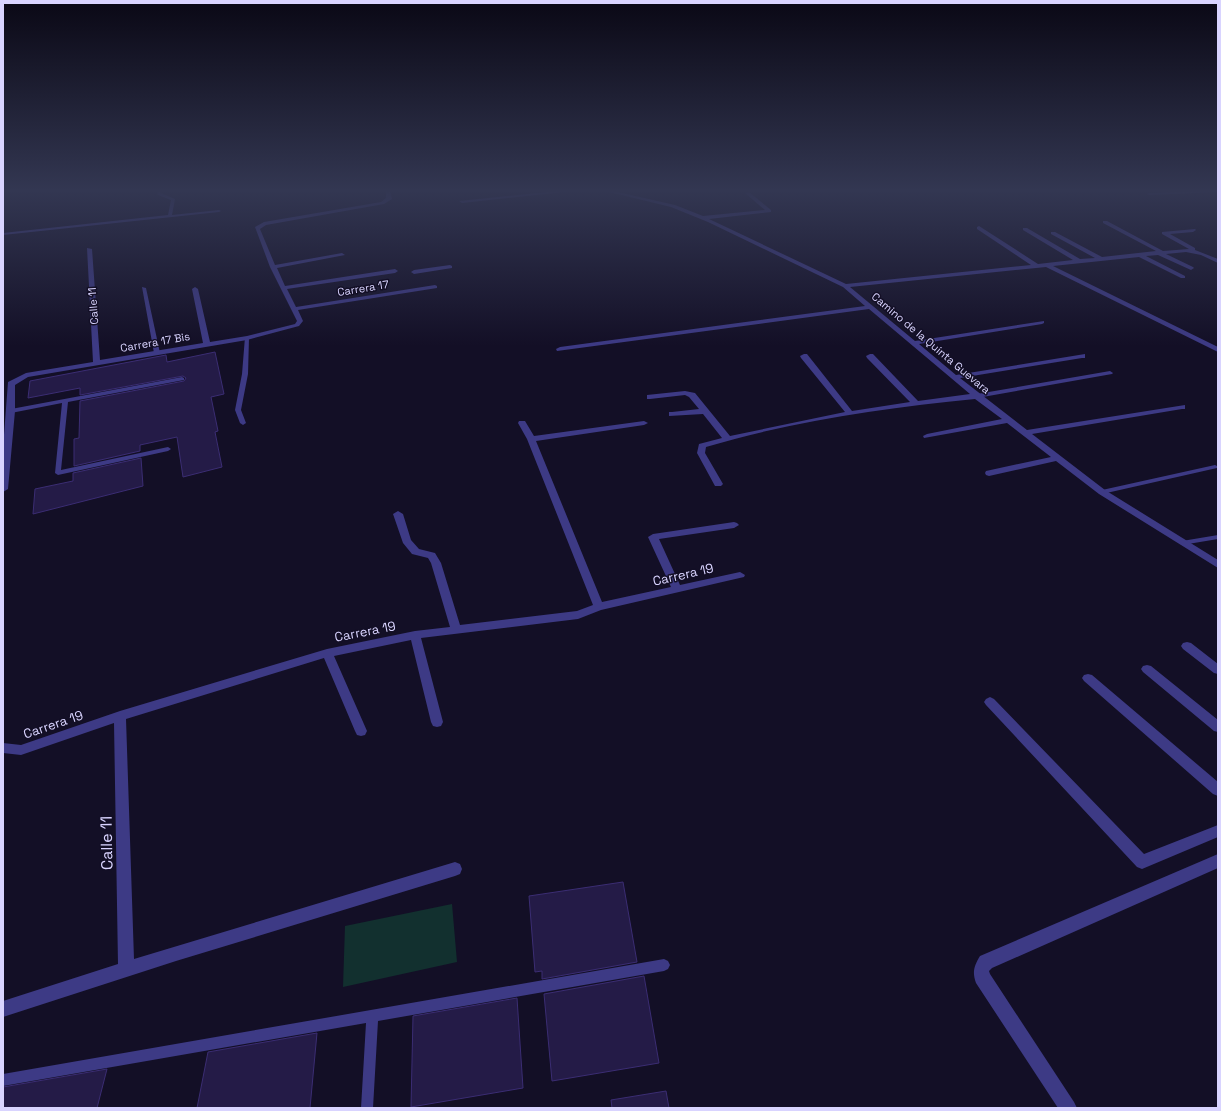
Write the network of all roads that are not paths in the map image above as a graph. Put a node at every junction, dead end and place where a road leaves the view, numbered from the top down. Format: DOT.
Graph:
graph roads {
  1 [pos="263,242"];
  2 [pos="752,242"];
  3 [pos="1000,242"];
  4 [pos="1046,242"];
  5 [pos="1069,242"];
  6 [pos="1141,242"];
  7 [pos="1179,242"];
  8 [pos="89,249"];
  9 [pos="1194,251"];
  10 [pos="1161,253"];
  11 [pos="342,255"];
  12 [pos="1140,255"];
  13 [pos="1101,259"];
  14 [pos="1218,261"];
  15 [pos="1079,262"];
  16 [pos="1047,265"];
  17 [pos="1037,266"];
  18 [pos="273,267"];
  19 [pos="450,268"];
  20 [pos="1192,268"];
  21 [pos="395,271"];
  22 [pos="1184,277"];
  23 [pos="415,278"];
  24 [pos="845,286"];
  25 [pos="435,287"];
  26 [pos="144,288"];
  27 [pos="283,288"];
  28 [pos="196,289"];
  29 [pos="871,307"];
  30 [pos="294,309"];
  31 [pos="1042,322"];
  32 [pos="247,338"];
  33 [pos="914,343"];
  34 [pos="207,344"];
  35 [pos="560,349"];
  36 [pos="1218,350"];
  37 [pos="157,353"];
  38 [pos="804,356"];
  39 [pos="870,356"];
  40 [pos="1082,356"];
  41 [pos="97,363"];
  42 [pos="1110,373"];
  43 [pos="955,377"];
  44 [pos="182,378"];
  45 [pos="977,396"];
  46 [pos="650,397"];
  47 [pos="65,401"];
  48 [pos="915,402"];
  49 [pos="3,406"];
  50 [pos="12,407"];
  51 [pos="1182,407"];
  52 [pos="706,411"];
  53 [pos="850,413"];
  54 [pos="672,414"];
  55 [pos="1010,420"];
  56 [pos="243,423"];
  57 [pos="522,423"];
  58 [pos="644,423"];
  59 [pos="1026,433"];
  60 [pos="927,436"];
  61 [pos="727,438"];
  62 [pos="531,439"];
  63 [pos="168,449"];
  64 [pos="1057,458"];
  65 [pos="1215,467"];
  66 [pos="989,473"];
  67 [pos="718,484"];
  68 [pos="3,490"];
  69 [pos="1102,492"];
  70 [pos="398,514"];
  71 [pos="734,525"];
  72 [pos="1218,537"];
  73 [pos="1182,543"];
  74 [pos="1218,565"];
  75 [pos="740,575"];
  76 [pos="678,590"];
  77 [pos="599,607"];
  78 [pos="456,630"];
  79 [pos="415,635"];
  80 [pos="1187,646"];
  81 [pos="327,653"];
  82 [pos="1146,669"];
  83 [pos="1218,670"];
  84 [pos="1088,678"];
  85 [pos="990,702"];
  86 [pos="120,716"];
  87 [pos="437,722"];
  88 [pos="1218,727"];
  89 [pos="361,731"];
  90 [pos="3,748"];
  91 [pos="1218,790"];
  92 [pos="1218,831"];
  93 [pos="1218,861"];
  94 [pos="455,869"];
  95 [pos="664,965"];
  96 [pos="126,970"];
  97 [pos="3,1009"];
  98 [pos="372,1016"];
  99 [pos="3,1080"];
  100 [pos="367,1108"];
  101 [pos="1068,1108"];
  1 -- 18 [label="street"];
  2 -- 24 [label="street, Camino de la Quinta Guevara"];
  3 -- 17 [label="street"];
  4 -- 15 [label="street"];
  5 -- 13 [label="street"];
  6 -- 10 [label="street"];
  7 -- 9 [label="street"];
  8 -- 41 [label="street, Calle 11"];
  9 -- 10 [label="street"];
  9 -- 14 [label="street"];
  10 -- 12 [label="street"];
  10 -- 20 [label="street"];
  11 -- 18 [label="street"];
  12 -- 13 [label="street"];
  12 -- 22 [label="street"];
  13 -- 15 [label="street"];
  15 -- 16 [label="street"];
  16 -- 17 [label="street"];
  16 -- 36 [label="street"];
  17 -- 24 [label="street"];
  18 -- 27 [label="street"];
  19 -- 23 [label="street"];
  21 -- 27 [label="street"];
  23 -- 25 [label="street, Carrera 17"];
  23 -- 30 [label="street, Carrera 17"];
  24 -- 29 [label="street, Camino de la Quinta Guevara"];
  26 -- 37 [label="lane"];
  27 -- 30 [label="street"];
  28 -- 34 [label="street"];
  29 -- 33 [label="street, Camino de la Quinta Guevara"];
  29 -- 35 [label="street"];
  30 -- 32 [label="street, Carrera 17 Bis"];
  31 -- 33 [label="street"];
  32 -- 34 [label="street, Carrera 17 Bis"];
  32 -- 56 [label="lane"];
  33 -- 43 [label="street, Camino de la Quinta Guevara"];
  34 -- 37 [label="street, Carrera 17 Bis"];
  37 -- 41 [label="street, Carrera 17 Bis"];
  38 -- 53 [label="street"];
  39 -- 48 [label="street"];
  40 -- 43 [label="street"];
  41 -- 50 [label="street, Carrera 17 Bis"];
  42 -- 45 [label="lane"];
  43 -- 45 [label="street, Camino de la Quinta Guevara"];
  44 -- 47 [label="lane"];
  45 -- 48 [label="street"];
  45 -- 55 [label="street, Camino de la Quinta Guevara"];
  46 -- 52 [label="street"];
  47 -- 50 [label="lane"];
  47 -- 63 [label="lane"];
  48 -- 53 [label="street"];
  49 -- 50 [label="street"];
  50 -- 68 [label="street"];
  51 -- 59 [label="street"];
  52 -- 54 [label="street"];
  52 -- 61 [label="street"];
  53 -- 61 [label="street"];
  55 -- 59 [label="street, Camino de la Quinta Guevara"];
  55 -- 60 [label="street"];
  57 -- 62 [label="street"];
  58 -- 62 [label="street"];
  59 -- 64 [label="street, Camino de la Quinta Guevara"];
  61 -- 67 [label="street"];
  62 -- 77 [label="street"];
  64 -- 66 [label="street"];
  64 -- 69 [label="street, Camino de la Quinta Guevara"];
  65 -- 69 [label="lane"];
  69 -- 73 [label="street, Camino de la Quinta Guevara"];
  70 -- 78 [label="street"];
  71 -- 76 [label="street"];
  72 -- 73 [label="lane"];
  73 -- 74 [label="street, Camino de la Quinta Guevara"];
  75 -- 76 [label="street, Carrera 19"];
  76 -- 77 [label="street, Carrera 19"];
  77 -- 78 [label="street, Carrera 19"];
  78 -- 79 [label="street, Carrera 19"];
  79 -- 81 [label="street, Carrera 19"];
  79 -- 87 [label="street"];
  80 -- 83 [label="street"];
  81 -- 86 [label="street, Carrera 19"];
  81 -- 89 [label="street"];
  82 -- 88 [label="street"];
  84 -- 91 [label="street"];
  85 -- 92 [label="street"];
  86 -- 90 [label="street, Carrera 19"];
  86 -- 96 [label="street, Calle 11"];
  93 -- 101 [label="street"];
  94 -- 96 [label="street"];
  95 -- 98 [label="lane"];
  96 -- 97 [label="street"];
  98 -- 99 [label="lane"];
  98 -- 100 [label="lane"];
}
